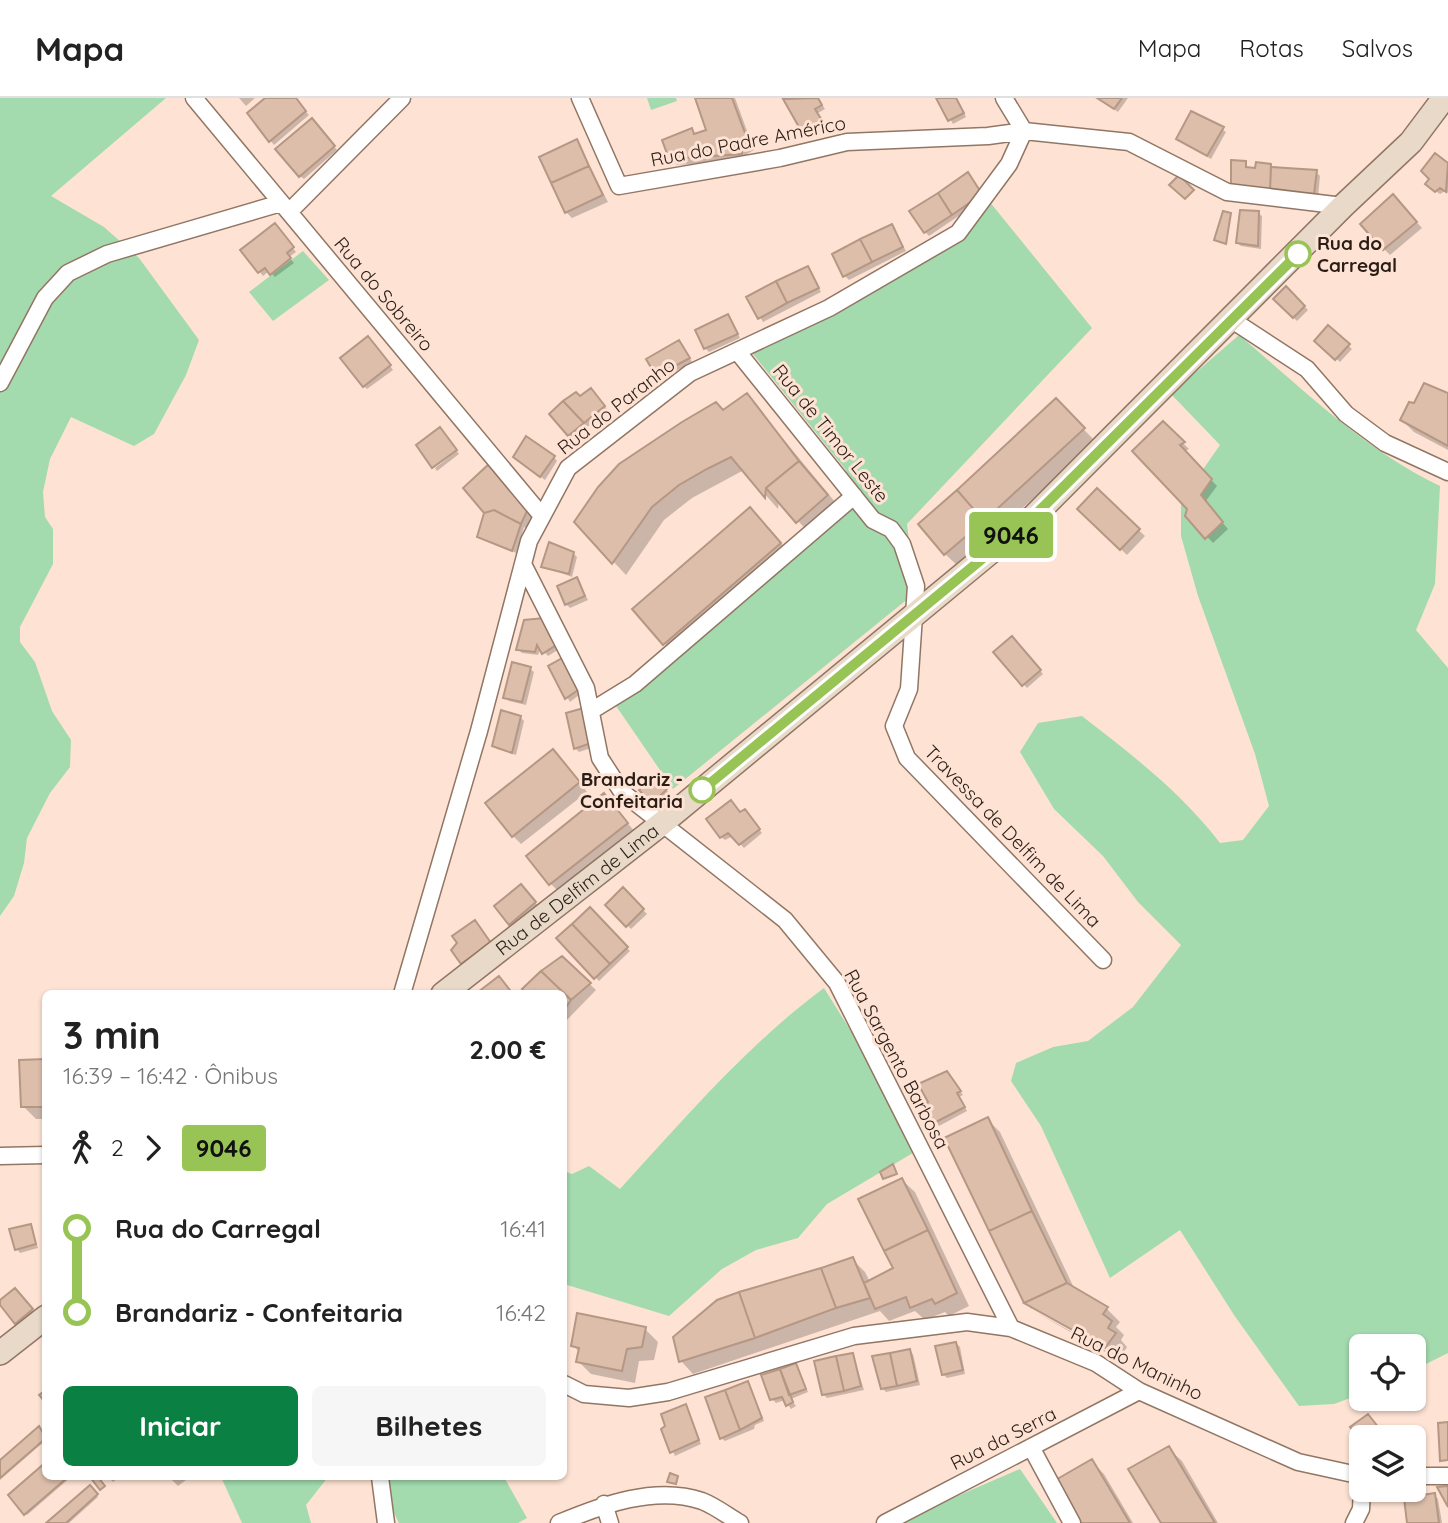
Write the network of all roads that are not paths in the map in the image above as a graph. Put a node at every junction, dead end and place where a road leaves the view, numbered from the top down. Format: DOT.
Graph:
graph roads {
  1 [pos="194,98"];
  2 [pos="402,98"];
  3 [pos="580,98"];
  4 [pos="1004,98"];
  5 [pos="1444,98"];
  6 [pos="1024,131"];
  7 [pos="1343,206"];
  8 [pos="285,207"];
  9 [pos="1232,320"];
  10 [pos="737,351"];
  11 [pos="0,383"];
  12 [pos="1448,472"];
  13 [pos="854,496"];
  14 [pos="542,516"];
  15 [pos="523,564"];
  16 [pos="914,616"];
  17 [pos="591,711"];
  18 [pos="660,824"];
  19 [pos="1103,960"];
  20 [pos="403,990"];
  21 [pos="448,990"];
  22 [pos="42,1155"];
  23 [pos="0,1156"];
  24 [pos="42,1320"];
  25 [pos="1011,1328"];
  26 [pos="0,1353"];
  27 [pos="567,1386"];
  28 [pos="1139,1391"];
  29 [pos="1031,1447"];
  30 [pos="1349,1473"];
  31 [pos="1426,1476"];
  32 [pos="1448,1476"];
  33 [pos="380,1480"];
  34 [pos="1361,1502"];
  35 [pos="604,1504"];
  36 [pos="386,1523"];
  37 [pos="559,1523"];
  38 [pos="610,1523"];
  39 [pos="740,1523"];
  40 [pos="885,1523"];
  41 [pos="1072,1523"];
  42 [pos="1354,1523"];
  1 -- 8 [label="street, Rua do Sobreiro"];
  2 -- 8 [label="street"];
  3 -- 6 [label="street, Rua do Padre Américo"];
  4 -- 6 [label="street"];
  5 -- 7 [label="main road, Rua de Delfim de Lima"];
  6 -- 7 [label="street"];
  6 -- 10 [label="street, Rua do Paranho"];
  7 -- 9 [label="main road, Rua de Delfim de Lima"];
  8 -- 11 [label="street"];
  8 -- 14 [label="street, Rua do Sobreiro"];
  9 -- 12 [label="street"];
  9 -- 16 [label="main road, Rua de Delfim de Lima"];
  10 -- 13 [label="street, Rua de Timor Leste"];
  10 -- 14 [label="street, Rua do Paranho"];
  13 -- 16 [label="street, Rua de Timor Leste"];
  13 -- 17 [label="street"];
  14 -- 15 [label="street, Rua do Paranho"];
  15 -- 17 [label="street, Rua Sargento Barbosa"];
  15 -- 20 [label="street, Rua do Paranho"];
  16 -- 18 [label="main road, Rua de Delfim de Lima"];
  16 -- 19 [label="street, Travessa de Delfim de Lima"];
  17 -- 18 [label="street, Rua Sargento Barbosa"];
  18 -- 21 [label="main road, Rua de Delfim de Lima"];
  18 -- 25 [label="street, Rua Sargento Barbosa"];
  22 -- 23 [label="street"];
  24 -- 26 [label="main road"];
  25 -- 27 [label="street, Rua do Maninho"];
  25 -- 28 [label="street, Rua do Maninho"];
  28 -- 29 [label="street, Rua da Serra"];
  28 -- 30 [label="street, Rua do Maninho"];
  29 -- 40 [label="street, Rua da Serra"];
  29 -- 41 [label="street"];
  31 -- 32 [label="street"];
  33 -- 36 [label="street"];
  34 -- 42 [label="street"];
  35 -- 37 [label="street"];
  35 -- 38 [label="street"];
  35 -- 39 [label="street"];
}
